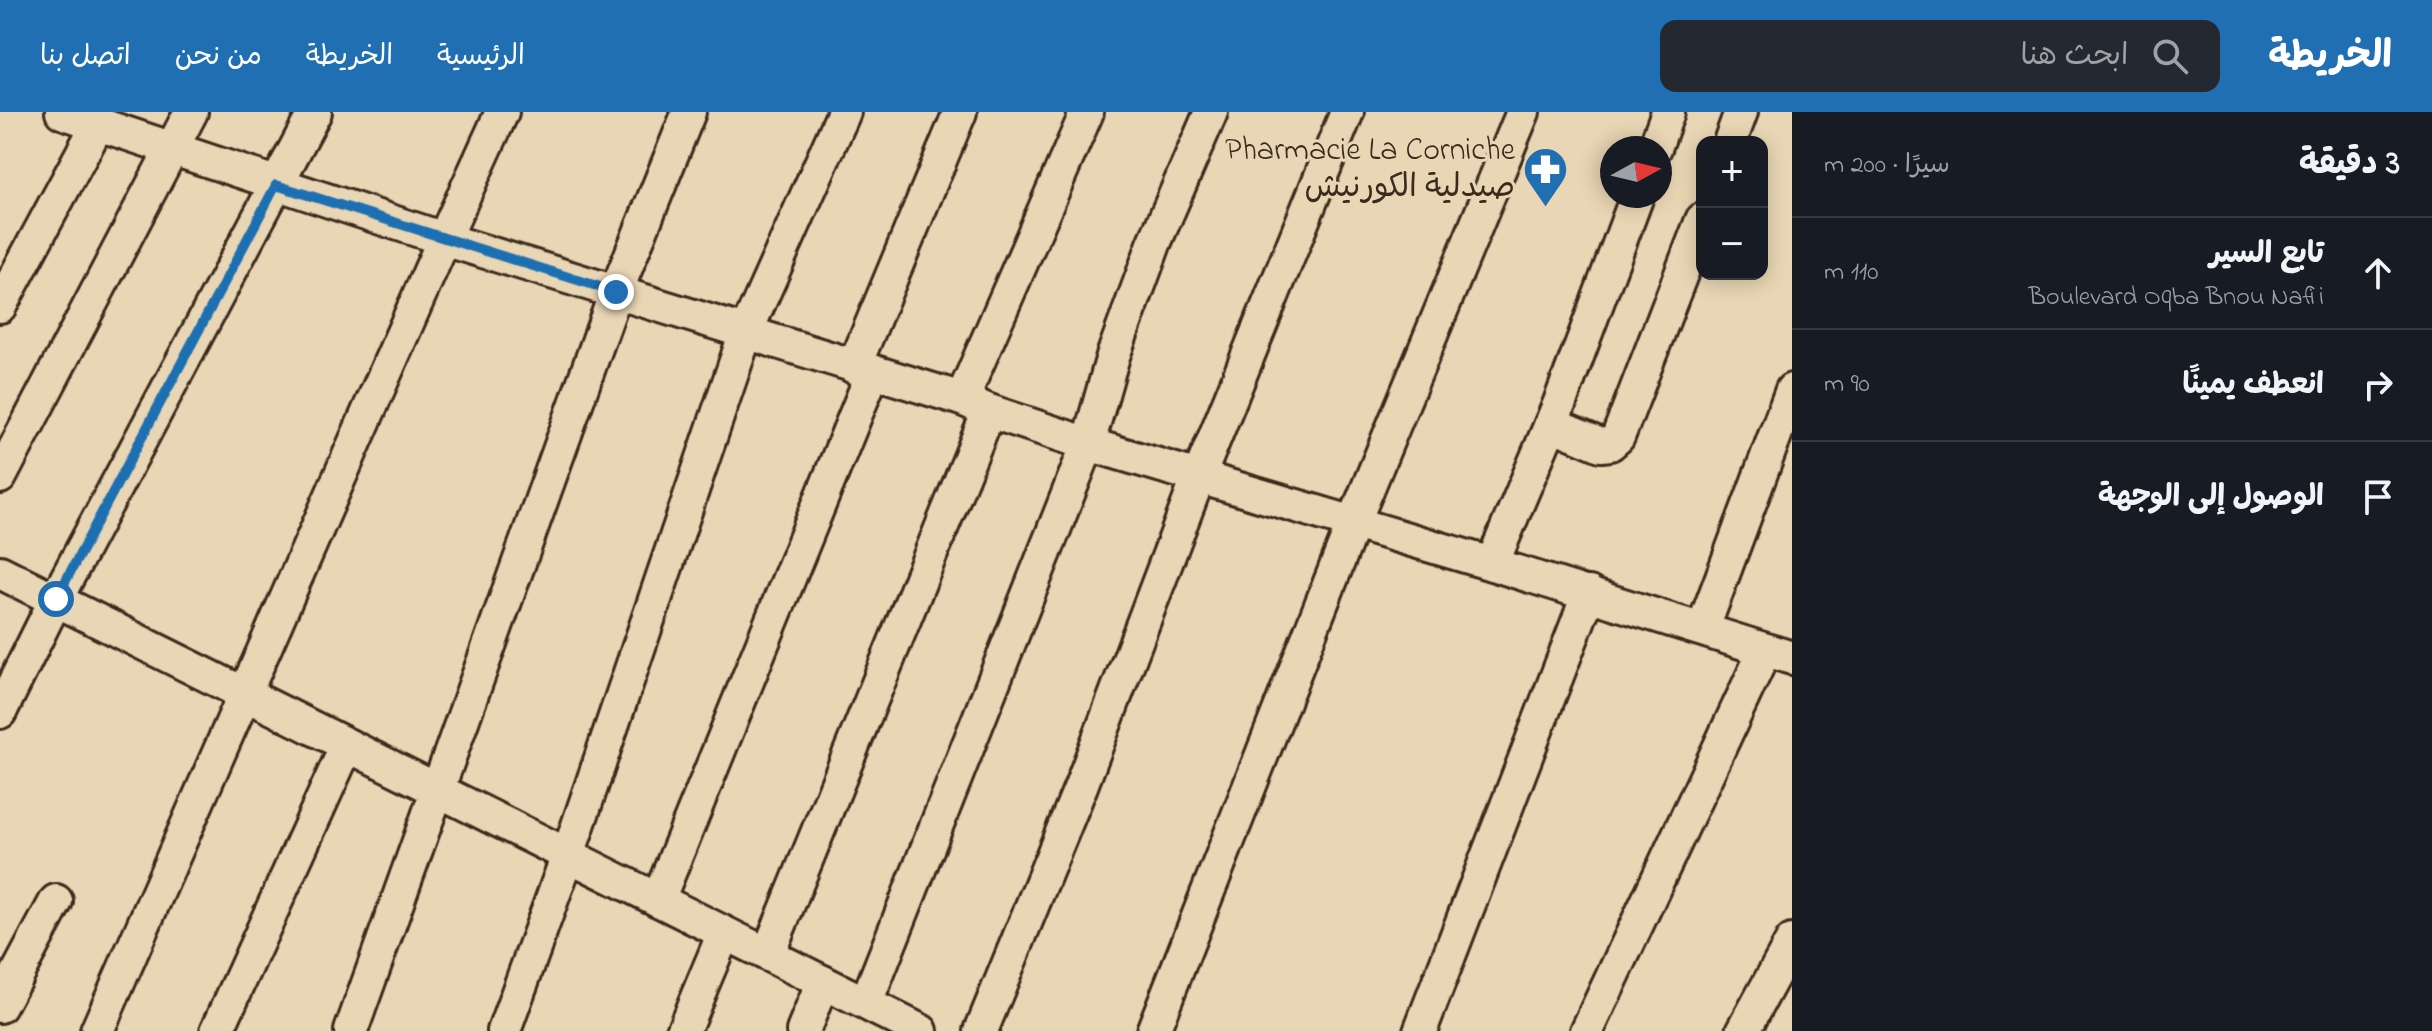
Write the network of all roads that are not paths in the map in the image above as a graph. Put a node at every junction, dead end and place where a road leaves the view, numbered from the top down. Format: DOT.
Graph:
graph roads {
  1 [pos="64,112"];
  2 [pos="191,112"];
  3 [pos="315,112"];
  4 [pos="502,112"];
  5 [pos="689,112"];
  6 [pos="844,112"];
  7 [pos="960,112"];
  8 [pos="1087,112"];
  9 [pos="1211,112"];
  10 [pos="1347,112"];
  11 [pos="1523,112"];
  12 [pos="1668,112"];
  13 [pos="1741,112"];
  14 [pos="98,124"];
  15 [pos="1659,136"];
  16 [pos="1732,136"];
  17 [pos="173,148"];
  18 [pos="276,185"];
  19 [pos="1632,208"];
  20 [pos="1696,236"];
  21 [pos="444,239"];
  22 [pos="616,292"];
  23 [pos="0,306"];
  24 [pos="746,332"];
  25 [pos="864,370"];
  26 [pos="1792,390"];
  27 [pos="976,405"];
  28 [pos="1551,424"];
  29 [pos="1088,444"];
  30 [pos="1199,476"];
  31 [pos="0,477"];
  32 [pos="1353,524"];
  33 [pos="1492,564"];
  34 [pos="0,572"];
  35 [pos="1589,593"];
  36 [pos="56,599"];
  37 [pos="1703,628"];
  38 [pos="1779,654"];
  39 [pos="246,694"];
  40 [pos="0,712"];
  41 [pos="347,745"];
  42 [pos="436,789"];
  43 [pos="568,855"];
  44 [pos="658,900"];
  45 [pos="56,901"];
  46 [pos="724,933"];
  47 [pos="1792,941"];
  48 [pos="768,954"];
  49 [pos="823,982"];
  50 [pos="866,1003"];
  51 [pos="0,1006"];
  52 [pos="97,1031"];
  53 [pos="217,1031"];
  54 [pos="351,1031"];
  55 [pos="504,1031"];
  56 [pos="683,1031"];
  57 [pos="803,1031"];
  58 [pos="921,1031"];
  59 [pos="981,1031"];
  60 [pos="1153,1031"];
  61 [pos="1420,1031"];
  62 [pos="1587,1031"];
  63 [pos="1743,1031"];
  1 -- 14 [label="street"];
  2 -- 17 [label="street"];
  3 -- 18 [label="street"];
  4 -- 21 [label="street"];
  5 -- 22 [label="street"];
  6 -- 24 [label="street"];
  7 -- 25 [label="street"];
  8 -- 27 [label="street"];
  9 -- 29 [label="street"];
  10 -- 30 [label="street"];
  11 -- 32 [label="street"];
  12 -- 15 [label="street"];
  13 -- 16 [label="street"];
  14 -- 17 [label="street"];
  14 -- 23 [label="street"];
  17 -- 18 [label="street"];
  17 -- 31 [label="street"];
  18 -- 21 [label="street"];
  18 -- 36 [label="street"];
  19 -- 28 [label="street"];
  20 -- 28 [label="street"];
  21 -- 22 [label="street"];
  21 -- 39 [label="street"];
  22 -- 24 [label="street"];
  22 -- 42 [label="street"];
  24 -- 25 [label="street"];
  24 -- 43 [label="street"];
  25 -- 27 [label="street"];
  25 -- 44 [label="street"];
  26 -- 37 [label="street"];
  27 -- 29 [label="street"];
  27 -- 48 [label="street"];
  28 -- 33 [label="street"];
  29 -- 30 [label="street"];
  29 -- 50 [label="street"];
  30 -- 32 [label="street"];
  30 -- 59 [label="street"];
  32 -- 33 [label="street"];
  32 -- 60 [label="street"];
  33 -- 35 [label="street"];
  34 -- 36 [label="street"];
  35 -- 37 [label="street"];
  35 -- 61 [label="street"];
  36 -- 39 [label="street"];
  36 -- 40 [label="street"];
  37 -- 38 [label="street"];
  38 -- 62 [label="street"];
  39 -- 41 [label="street"];
  39 -- 52 [label="street"];
  41 -- 42 [label="street"];
  41 -- 53 [label="street"];
  42 -- 43 [label="street"];
  42 -- 54 [label="street"];
  43 -- 44 [label="street"];
  43 -- 55 [label="street"];
  44 -- 46 [label="street"];
  45 -- 51 [label="street"];
  46 -- 48 [label="street"];
  46 -- 56 [label="street"];
  47 -- 63 [label="street"];
  48 -- 49 [label="street"];
  49 -- 50 [label="street"];
  49 -- 57 [label="street"];
  50 -- 58 [label="street"];
}
